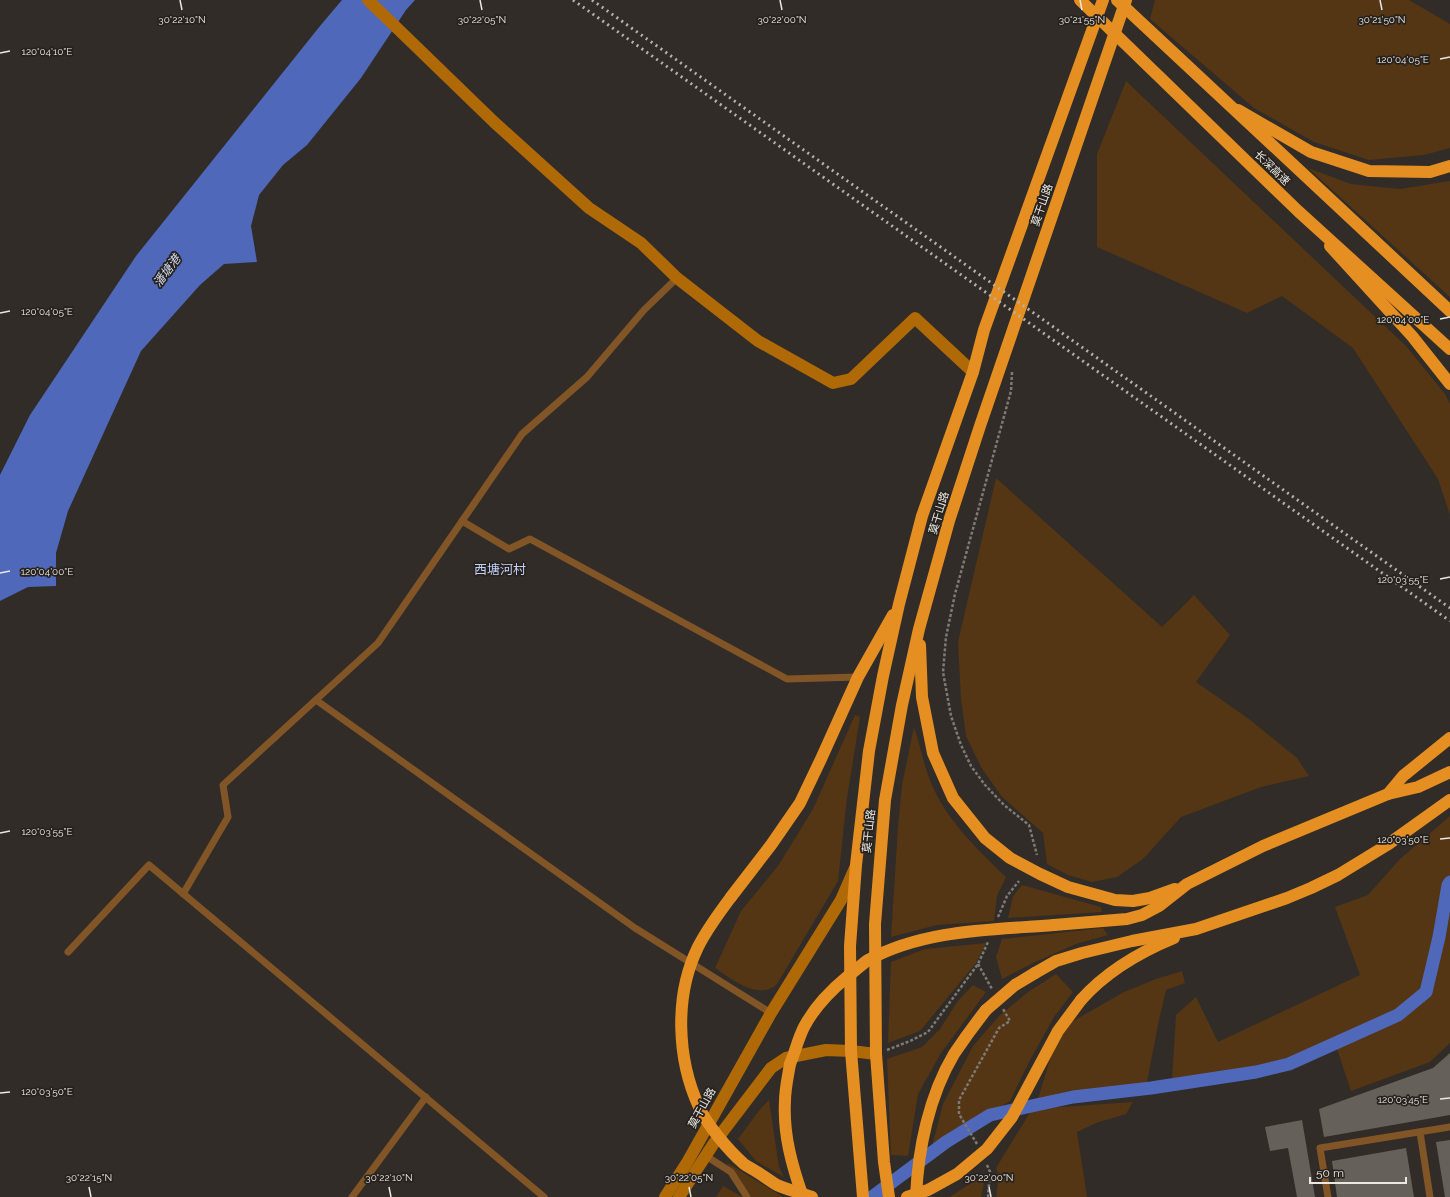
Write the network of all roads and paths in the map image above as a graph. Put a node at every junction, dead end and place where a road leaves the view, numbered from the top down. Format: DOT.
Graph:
graph roads {
  1 [pos="368,0"];
  2 [pos="1080,0"];
  3 [pos="1103,0"];
  4 [pos="1117,0"];
  5 [pos="1126,0"];
  6 [pos="1227,103"];
  7 [pos="1450,166"];
  8 [pos="1298,211"];
  9 [pos="677,278"];
  10 [pos="1450,311"];
  11 [pos="1450,349"];
  12 [pos="1013,367"];
  13 [pos="973,372"];
  14 [pos="1450,384"];
  15 [pos="462,520"];
  16 [pos="899,604"];
  17 [pos="919,630"];
  18 [pos="858,677"];
  19 [pos="316,700"];
  20 [pos="1450,738"];
  21 [pos="1450,772"];
  22 [pos="1388,794"];
  23 [pos="1450,800"];
  24 [pos="1037,855"];
  25 [pos="856,865"];
  26 [pos="1019,881"];
  27 [pos="1188,884"];
  28 [pos="183,894"];
  29 [pos="996,923"];
  30 [pos="1196,929"];
  31 [pos="990,937"];
  32 [pos="68,952"];
  33 [pos="978,964"];
  34 [pos="996,996"];
  35 [pos="1003,1008"];
  36 [pos="770,1013"];
  37 [pos="851,1051"];
  38 [pos="876,1054"];
  39 [pos="426,1097"];
  40 [pos="1450,1127"];
  41 [pos="1420,1132"];
  42 [pos="978,1145"];
  43 [pos="706,1156"];
  44 [pos="984,1159"];
  45 [pos="352,1197"];
  46 [pos="544,1197"];
  47 [pos="665,1197"];
  48 [pos="679,1197"];
  49 [pos="747,1197"];
  50 [pos="804,1197"];
  51 [pos="812,1197"];
  52 [pos="862,1197"];
  53 [pos="889,1197"];
  54 [pos="907,1197"];
  55 [pos="916,1197"];
  56 [pos="988,1197"];
  57 [pos="1328,1197"];
  58 [pos="1430,1197"];
  1 -- 9 [label="street"];
  2 -- 8 [label="highway, 长深高速, bridge"];
  3 -- 13 [label="highway, 莫干山路"];
  4 -- 6 [label="highway, 长深高速, bridge"];
  5 -- 17 [label="highway, 莫干山路"];
  6 -- 7 [label="highway, bridge"];
  6 -- 10 [label="highway, 长深高速, bridge"];
  8 -- 11 [label="highway, 长深高速, bridge"];
  8 -- 14 [label="highway"];
  9 -- 13 [label="street"];
  9 -- 15 [label="lane"];
  12 -- 24 [label="path"];
  13 -- 16 [label="highway, 莫干山路"];
  15 -- 18 [label="lane"];
  15 -- 19 [label="lane"];
  16 -- 18 [label="highway"];
  16 -- 25 [label="highway, 莫干山路"];
  17 -- 27 [label="highway"];
  17 -- 38 [label="highway, 莫干山路"];
  18 -- 51 [label="highway, bridge"];
  19 -- 28 [label="lane"];
  19 -- 36 [label="lane"];
  20 -- 22 [label="highway"];
  21 -- 22 [label="highway"];
  22 -- 27 [label="highway"];
  23 -- 30 [label="highway"];
  25 -- 36 [label="street, 莫干山路"];
  25 -- 37 [label="highway, 莫干山路"];
  26 -- 29 [label="path"];
  27 -- 50 [label="highway, bridge"];
  28 -- 32 [label="lane"];
  28 -- 39 [label="lane"];
  30 -- 54 [label="highway, bridge"];
  30 -- 55 [label="highway, bridge"];
  31 -- 33 [label="path"];
  33 -- 34 [label="path"];
  33 -- 38 [label="path"];
  35 -- 42 [label="path"];
  36 -- 47 [label="street, 莫干山路"];
  37 -- 38 [label="street"];
  37 -- 43 [label="street"];
  37 -- 52 [label="highway, 莫干山路"];
  38 -- 53 [label="highway, 莫干山路"];
  39 -- 45 [label="lane"];
  39 -- 46 [label="lane"];
  40 -- 41 [label="lane"];
  41 -- 57 [label="lane"];
  41 -- 58 [label="lane"];
  43 -- 48 [label="street"];
  43 -- 49 [label="lane"];
  44 -- 56 [label="path"];
}
